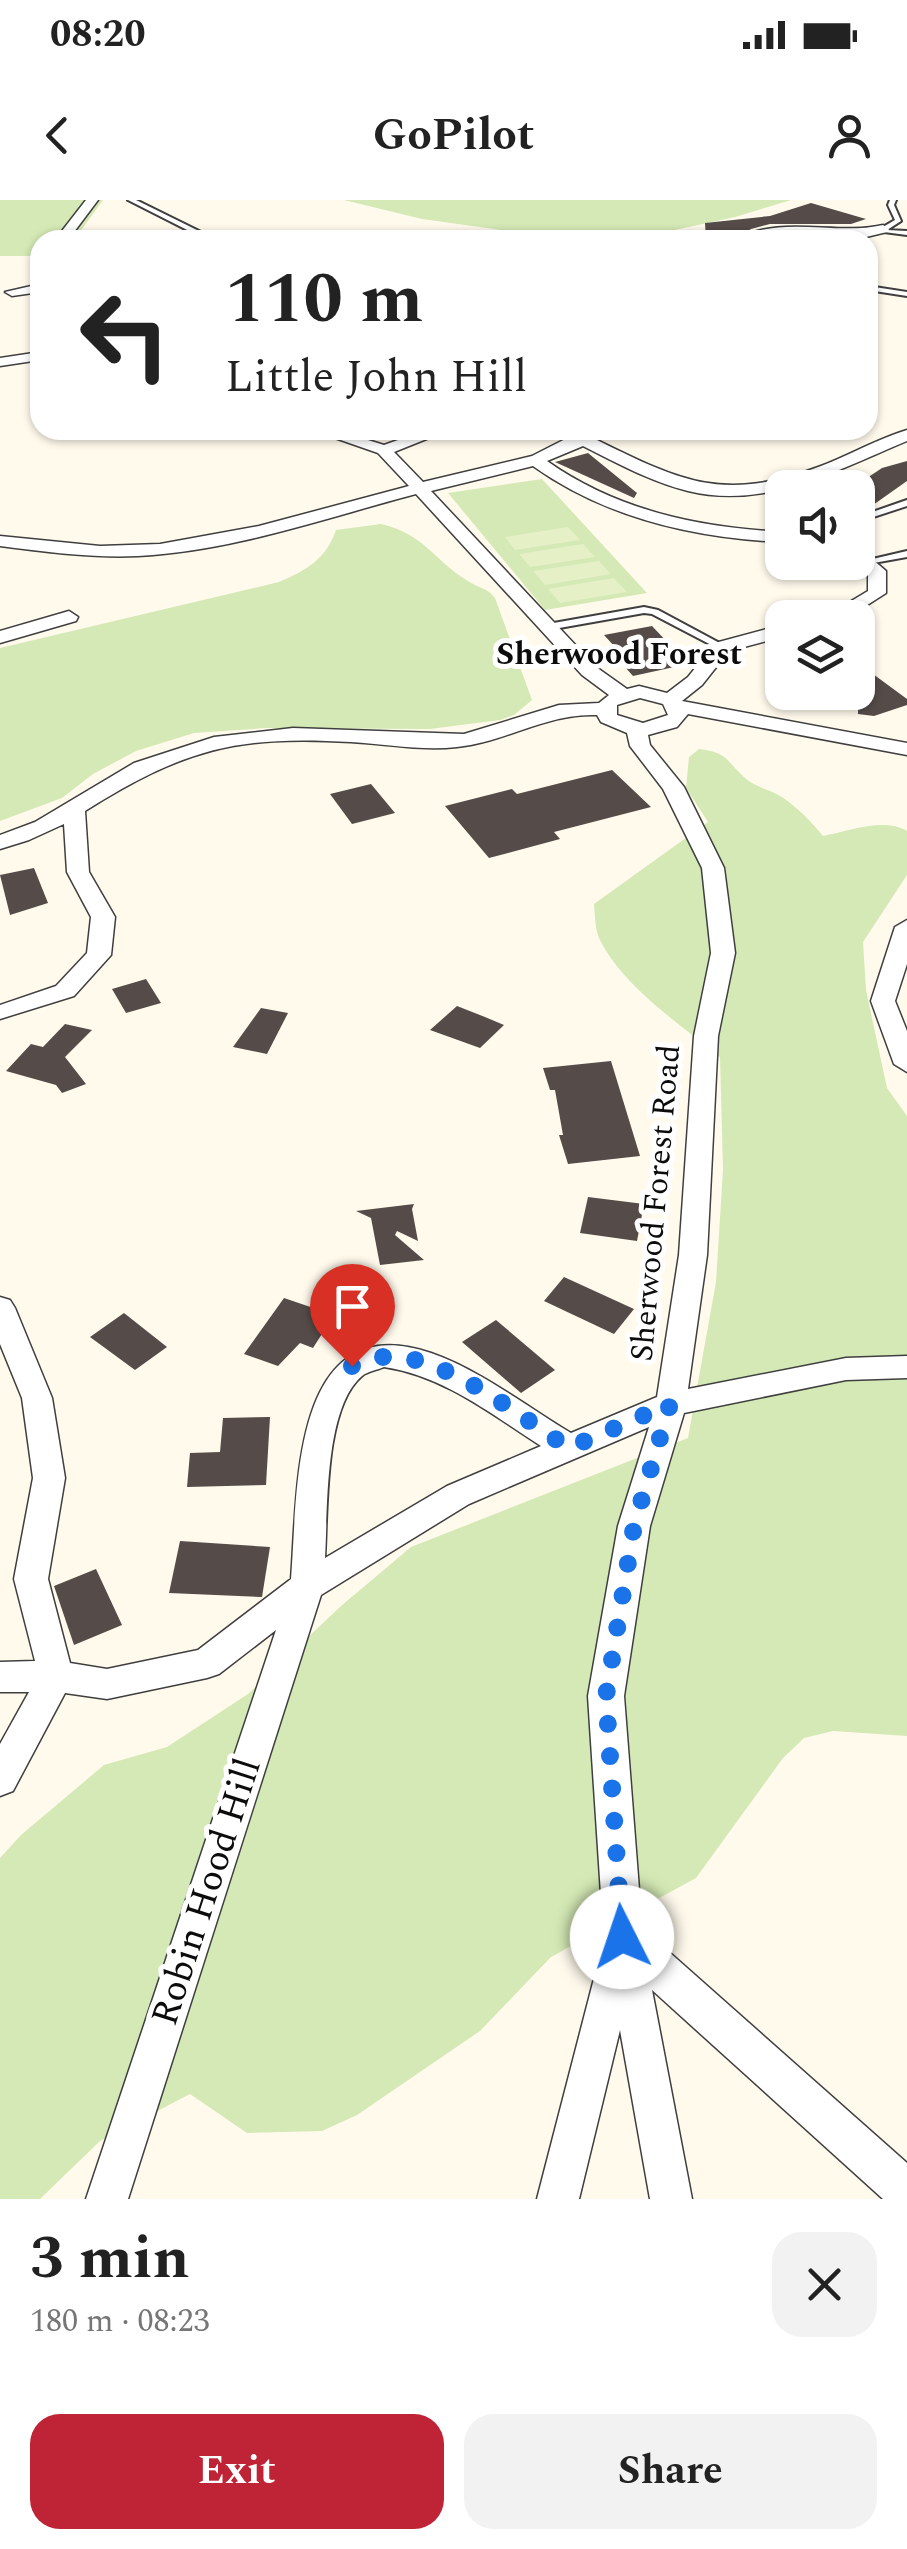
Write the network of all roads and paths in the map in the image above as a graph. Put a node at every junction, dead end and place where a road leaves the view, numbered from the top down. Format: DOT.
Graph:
graph roads {
  1 [pos="92,200"];
  2 [pos="131,200"];
  3 [pos="893,200"];
  4 [pos="68,230"];
  5 [pos="191,230"];
  6 [pos="875,230"];
  7 [pos="878,231"];
  8 [pos="907,232"];
  9 [pos="30,289"];
  10 [pos="878,290"];
  11 [pos="12,292"];
  12 [pos="907,294"];
  13 [pos="30,358"];
  14 [pos="0,362"];
  15 [pos="907,435"];
  16 [pos="352,440"];
  17 [pos="412,440"];
  18 [pos="578,440"];
  19 [pos="598,440"];
  20 [pos="384,450"];
  21 [pos="534,460"];
  22 [pos="418,488"];
  23 [pos="907,503"];
  24 [pos="875,514"];
  25 [pos="765,536"];
  26 [pos="0,541"];
  27 [pos="907,554"];
  28 [pos="875,556"];
  29 [pos="875,568"];
  30 [pos="864,600"];
  31 [pos="69,617"];
  32 [pos="548,627"];
  33 [pos="765,636"];
  34 [pos="0,637"];
  35 [pos="722,647"];
  36 [pos="622,694"];
  37 [pos="674,704"];
  38 [pos="605,709"];
  39 [pos="636,730"];
  40 [pos="907,749"];
  41 [pos="74,808"];
  42 [pos="0,842"];
  43 [pos="907,927"];
  44 [pos="2,1012"];
  45 [pos="907,1064"];
  46 [pos="0,1308"];
  47 [pos="907,1367"];
  48 [pos="670,1404"];
  49 [pos="569,1448"];
  50 [pos="307,1586"];
  51 [pos="56,1676"];
  52 [pos="0,1677"];
  53 [pos="0,1779"];
  54 [pos="622,1937"];
  55 [pos="907,2192"];
  56 [pos="107,2199"];
  57 [pos="558,2199"];
  58 [pos="671,2199"];
  1 -- 4 [label="street"];
  2 -- 5 [label="lane"];
  3 -- 6 [label="lane"];
  7 -- 8 [label="lane"];
  9 -- 11 [label="street"];
  10 -- 12 [label="lane"];
  13 -- 14 [label="street"];
  15 -- 19 [label="street"];
  16 -- 20 [label="street"];
  17 -- 20 [label="street"];
  18 -- 21 [label="street"];
  20 -- 22 [label="street"];
  21 -- 22 [label="street"];
  21 -- 25 [label="street"];
  22 -- 26 [label="street"];
  22 -- 32 [label="street"];
  23 -- 24 [label="lane"];
  27 -- 28 [label="lane"];
  29 -- 30 [label="street"];
  31 -- 34 [label="street"];
  32 -- 35 [label="lane"];
  32 -- 36 [label="street"];
  33 -- 35 [label="street"];
  35 -- 37 [label="street"];
  36 -- 37 [label="street"];
  36 -- 38 [label="street"];
  37 -- 39 [label="street"];
  37 -- 40 [label="street"];
  38 -- 39 [label="street"];
  38 -- 41 [label="street"];
  39 -- 48 [label="street, Sherwood Forest Road"];
  41 -- 42 [label="street"];
  41 -- 44 [label="street"];
  43 -- 45 [label="street"];
  46 -- 51 [label="street"];
  47 -- 48 [label="street"];
  48 -- 49 [label="street"];
  48 -- 54 [label="street, Sherwood Forest Road"];
  49 -- 50 [label="street"];
  49 -- 50 [label="street, Robin Hood Hill"];
  50 -- 51 [label="street"];
  50 -- 56 [label="street, Robin Hood Hill"];
  51 -- 52 [label="street"];
  51 -- 53 [label="street"];
  54 -- 55 [label="street"];
  54 -- 57 [label="street"];
  54 -- 58 [label="street"];
}
